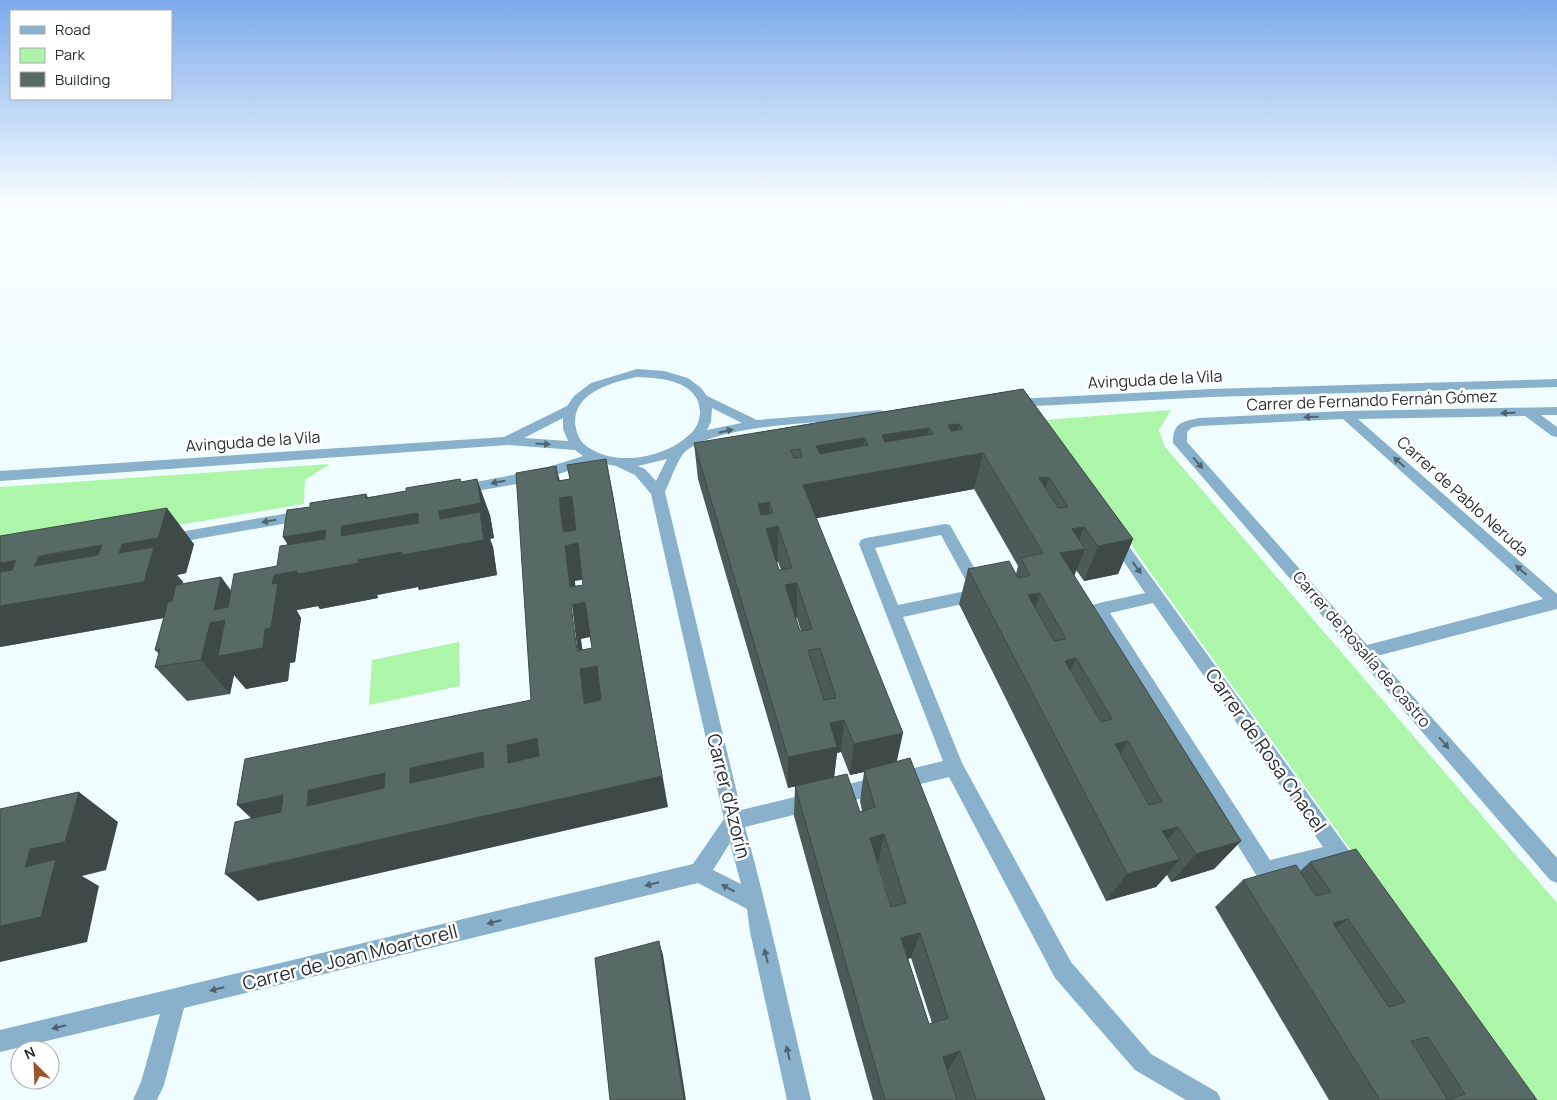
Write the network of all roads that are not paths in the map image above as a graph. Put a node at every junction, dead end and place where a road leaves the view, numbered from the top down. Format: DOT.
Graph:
graph roads {
  1 [pos="1557,383"];
  2 [pos="704,399"];
  3 [pos="570,409"];
  4 [pos="1557,411"];
  5 [pos="1528,412"];
  6 [pos="891,413"];
  7 [pos="1346,415"];
  8 [pos="1029,422"];
  9 [pos="755,424"];
  10 [pos="1187,425"];
  11 [pos="1557,434"];
  12 [pos="697,438"];
  13 [pos="508,441"];
  14 [pos="578,446"];
  15 [pos="678,451"];
  16 [pos="596,457"];
  17 [pos="619,462"];
  18 [pos="0,476"];
  19 [pos="443,492"];
  20 [pos="658,492"];
  21 [pos="317,513"];
  22 [pos="1102,520"];
  23 [pos="156,541"];
  24 [pos="1157,596"];
  25 [pos="1557,602"];
  26 [pos="894,612"];
  27 [pos="1365,652"];
  28 [pos="954,767"];
  29 [pos="734,821"];
  30 [pos="1339,853"];
  31 [pos="699,873"];
  32 [pos="1557,873"];
  33 [pos="1361,885"];
  34 [pos="756,903"];
  35 [pos="175,999"];
  36 [pos="0,1041"];
  37 [pos="145,1100"];
  38 [pos="799,1100"];
  39 [pos="1209,1100"];
  1 -- 8 [label="street, Avinguda de la Vila"];
  2 -- 3 [label="street"];
  2 -- 9 [label="street"];
  2 -- 12 [label="street"];
  3 -- 13 [label="street, Avinguda de la Vila"];
  3 -- 14 [label="street"];
  4 -- 5 [label="street, Carrer de Fernando Fernán Gómez"];
  5 -- 7 [label="street, Carrer de Fernando Fernán Gómez, one-way"];
  5 -- 11 [label="street"];
  6 -- 9 [label="street"];
  7 -- 10 [label="street, Carrer de Fernando Fernán Gómez, one-way"];
  25 -- 7 [label="street, Carrer de Pablo Neruda, one-way"];
  12 -- 9 [label="street, one-way"];
  10 -- 27 [label="street, Carrer de Rosalía de Castro, one-way"];
  12 -- 15 [label="street"];
  13 -- 14 [label="street, Avinguda de la Vila, one-way"];
  13 -- 18 [label="street, Avinguda de la Vila"];
  14 -- 16 [label="street"];
  15 -- 17 [label="street"];
  15 -- 20 [label="street"];
  16 -- 17 [label="street"];
  16 -- 19 [label="street, one-way"];
  17 -- 20 [label="street, Carrer d'Azorín"];
  20 -- 29 [label="street, Carrer d'Azorín"];
  21 -- 23 [label="street, one-way"];
  22 -- 24 [label="street, Carrer de Rosa Chacel, one-way"];
  24 -- 30 [label="street, Carrer de Rosa Chacel"];
  24 -- 30 [label="street"];
  25 -- 27 [label="street"];
  26 -- 26 [label="street"];
  26 -- 28 [label="street"];
  27 -- 32 [label="street, Carrer de Rosalía de Castro, one-way"];
  28 -- 29 [label="street"];
  28 -- 39 [label="street"];
  29 -- 31 [label="street"];
  29 -- 34 [label="street, Carrer d'Azorín"];
  30 -- 33 [label="street, Carrer de Rosa Chacel"];
  34 -- 31 [label="street, one-way"];
  31 -- 35 [label="street, Carrer de Joan Moartorell, one-way"];
  38 -- 34 [label="street, Carrer d'Azorín, one-way"];
  35 -- 36 [label="street, Carrer de Joan Moartorell, one-way"];
  35 -- 37 [label="street"];
}
